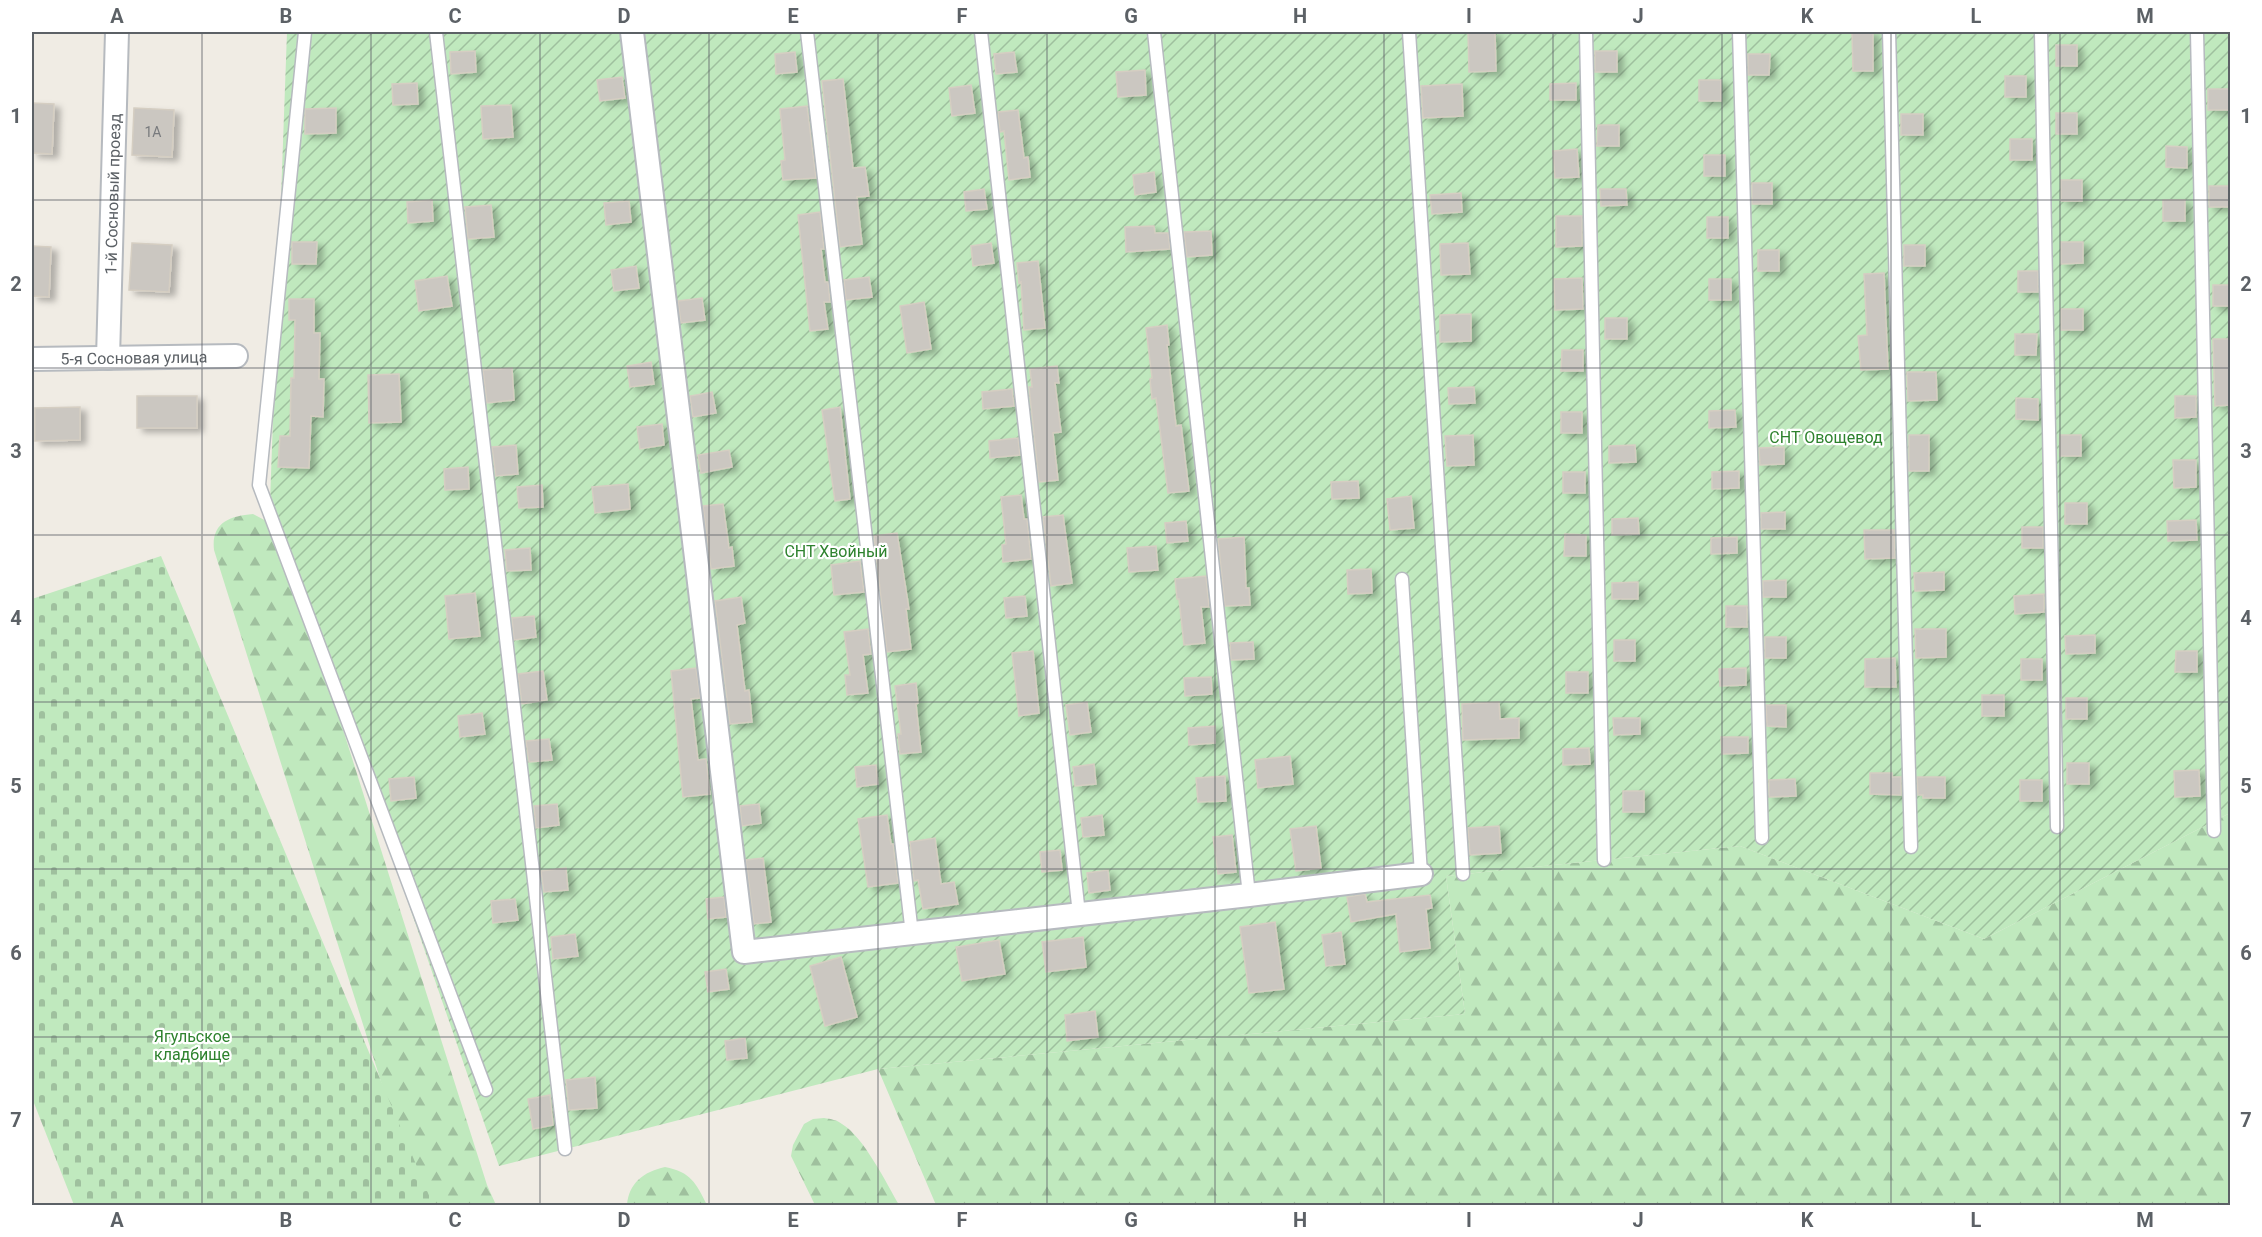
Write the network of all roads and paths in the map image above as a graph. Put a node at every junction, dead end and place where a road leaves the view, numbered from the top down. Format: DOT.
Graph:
graph roads {
  1 [pos="117,32"];
  2 [pos="305,32"];
  3 [pos="436,32"];
  4 [pos="632,32"];
  5 [pos="807,32"];
  6 [pos="981,32"];
  7 [pos="1154,32"];
  8 [pos="1409,32"];
  9 [pos="1586,32"];
  10 [pos="1739,32"];
  11 [pos="1889,32"];
  12 [pos="2041,32"];
  13 [pos="2197,32"];
  14 [pos="236,356"];
  15 [pos="108,358"];
  16 [pos="32,359"];
  17 [pos="1402,579"];
  18 [pos="2057,827"];
  19 [pos="2214,831"];
  20 [pos="1762,838"];
  21 [pos="1911,848"];
  22 [pos="1604,860"];
  23 [pos="1421,874"];
  24 [pos="1463,874"];
  25 [pos="1249,896"];
  26 [pos="1079,914"];
  27 [pos="912,934"];
  28 [pos="486,1090"];
  29 [pos="565,1149"];
  1 -- 15 [label="street, 1-й Сосновый проезд"];
  2 -- 28 [label="lane"];
  3 -- 29 [label="lane"];
  4 -- 27 [label="street"];
  5 -- 27 [label="lane"];
  6 -- 26 [label="lane"];
  7 -- 25 [label="lane"];
  8 -- 24 [label="lane"];
  9 -- 22 [label="lane"];
  10 -- 20 [label="lane"];
  11 -- 21 [label="lane"];
  12 -- 18 [label="lane"];
  13 -- 19 [label="lane"];
  14 -- 15 [label="street, 5-я Сосновая улица"];
  15 -- 16 [label="street, 5-я Сосновая улица"];
  17 -- 23 [label="lane"];
  23 -- 25 [label="street"];
  25 -- 26 [label="street"];
  26 -- 27 [label="street"];
}
